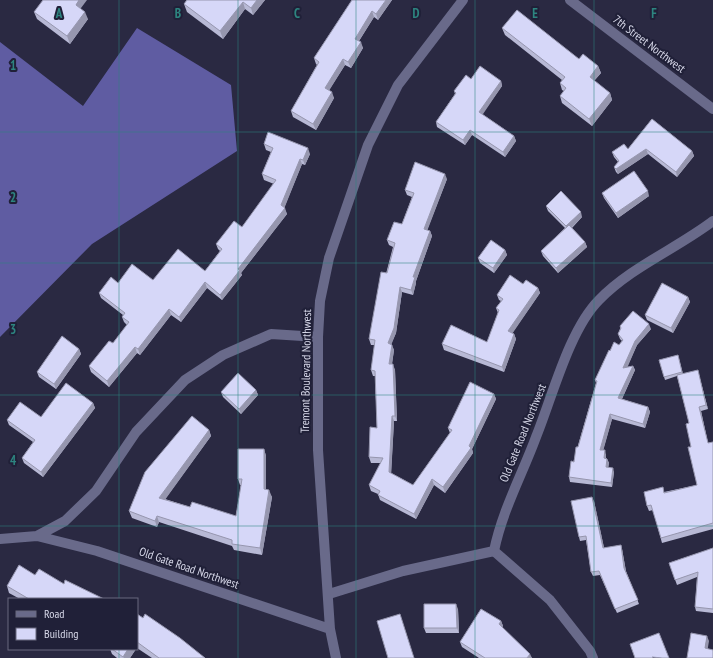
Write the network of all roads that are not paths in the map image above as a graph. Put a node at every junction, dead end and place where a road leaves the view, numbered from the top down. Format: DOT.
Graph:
graph roads {
  1 [pos="463,0"];
  2 [pos="570,0"];
  3 [pos="713,109"];
  4 [pos="712,224"];
  5 [pos="318,337"];
  6 [pos="37,536"];
  7 [pos="0,539"];
  8 [pos="494,550"];
  9 [pos="329,594"];
  10 [pos="330,629"];
  11 [pos="336,658"];
  12 [pos="593,658"];
  1 -- 5 [label="street, Tremont Boulevard Northwest"];
  2 -- 3 [label="street, 7th Street Northwest"];
  4 -- 8 [label="street, Old Gate Road Northwest"];
  5 -- 6 [label="street"];
  5 -- 9 [label="street, Tremont Boulevard Northwest"];
  6 -- 7 [label="street"];
  6 -- 10 [label="street, Old Gate Road Northwest"];
  8 -- 9 [label="street"];
  8 -- 12 [label="street"];
  9 -- 10 [label="street, Tremont Boulevard Northwest"];
  10 -- 11 [label="street, Tremont Boulevard Northwest"];
}
